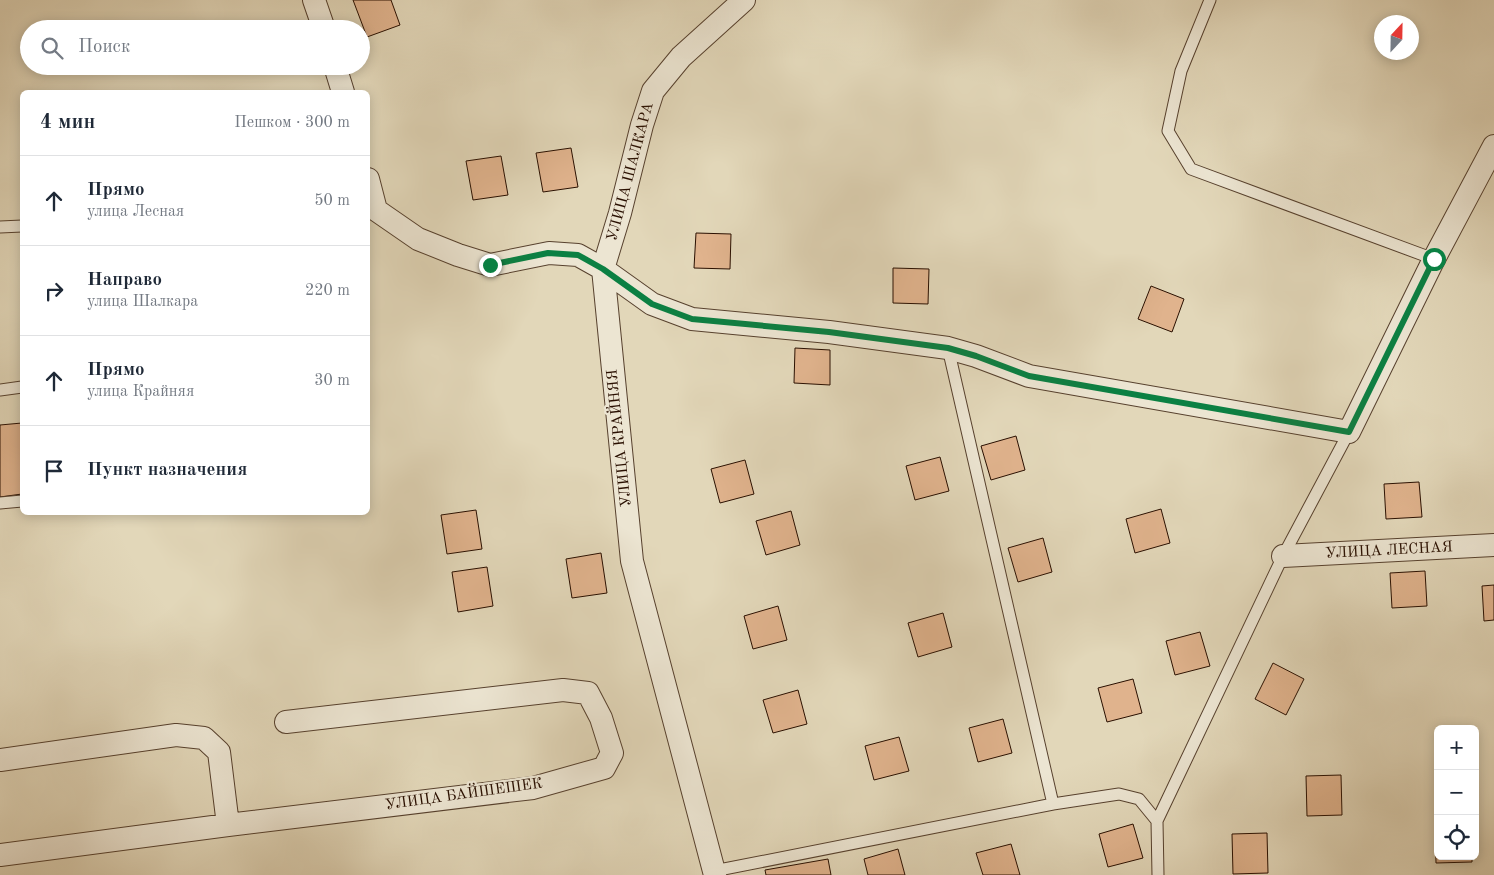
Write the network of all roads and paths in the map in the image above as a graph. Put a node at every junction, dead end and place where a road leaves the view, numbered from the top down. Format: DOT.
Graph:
graph roads {
  1 [pos="314,0"];
  2 [pos="744,0"];
  3 [pos="1210,0"];
  4 [pos="321,20"];
  5 [pos="338,75"];
  6 [pos="342,90"];
  7 [pos="1494,146"];
  8 [pos="370,195"];
  9 [pos="372,211"];
  10 [pos="0,226"];
  11 [pos="20,226"];
  12 [pos="1434,259"];
  13 [pos="603,269"];
  14 [pos="948,348"];
  15 [pos="20,387"];
  16 [pos="0,390"];
  17 [pos="1349,432"];
  18 [pos="20,501"];
  19 [pos="0,503"];
  20 [pos="1494,545"];
  21 [pos="1283,556"];
  22 [pos="286,722"];
  23 [pos="0,760"];
  24 [pos="1053,804"];
  25 [pos="1157,821"];
  26 [pos="228,825"];
  27 [pos="0,855"];
  28 [pos="714,873"];
  29 [pos="1158,875"];
  1 -- 4 [label="street"];
  2 -- 13 [label="street, УЛИЦА ШАЛКАРА"];
  3 -- 12 [label="lane"];
  5 -- 6 [label="street"];
  7 -- 12 [label="street"];
  8 -- 9 [label="street"];
  9 -- 13 [label="street"];
  10 -- 11 [label="lane"];
  12 -- 17 [label="street"];
  13 -- 14 [label="street"];
  13 -- 28 [label="street, УЛИЦА КРАЙНЯЯ"];
  14 -- 17 [label="street"];
  14 -- 24 [label="lane"];
  15 -- 16 [label="lane"];
  17 -- 21 [label="lane"];
  18 -- 19 [label="lane"];
  20 -- 21 [label="street, УЛИЦА ЛЕСНАЯ"];
  21 -- 25 [label="lane"];
  22 -- 26 [label="street, УЛИЦА БАЙШЕШЕК"];
  23 -- 26 [label="street"];
  24 -- 25 [label="lane"];
  24 -- 28 [label="lane"];
  25 -- 29 [label="lane"];
  26 -- 27 [label="street, УЛИЦА БАЙШЕШЕК"];
}
